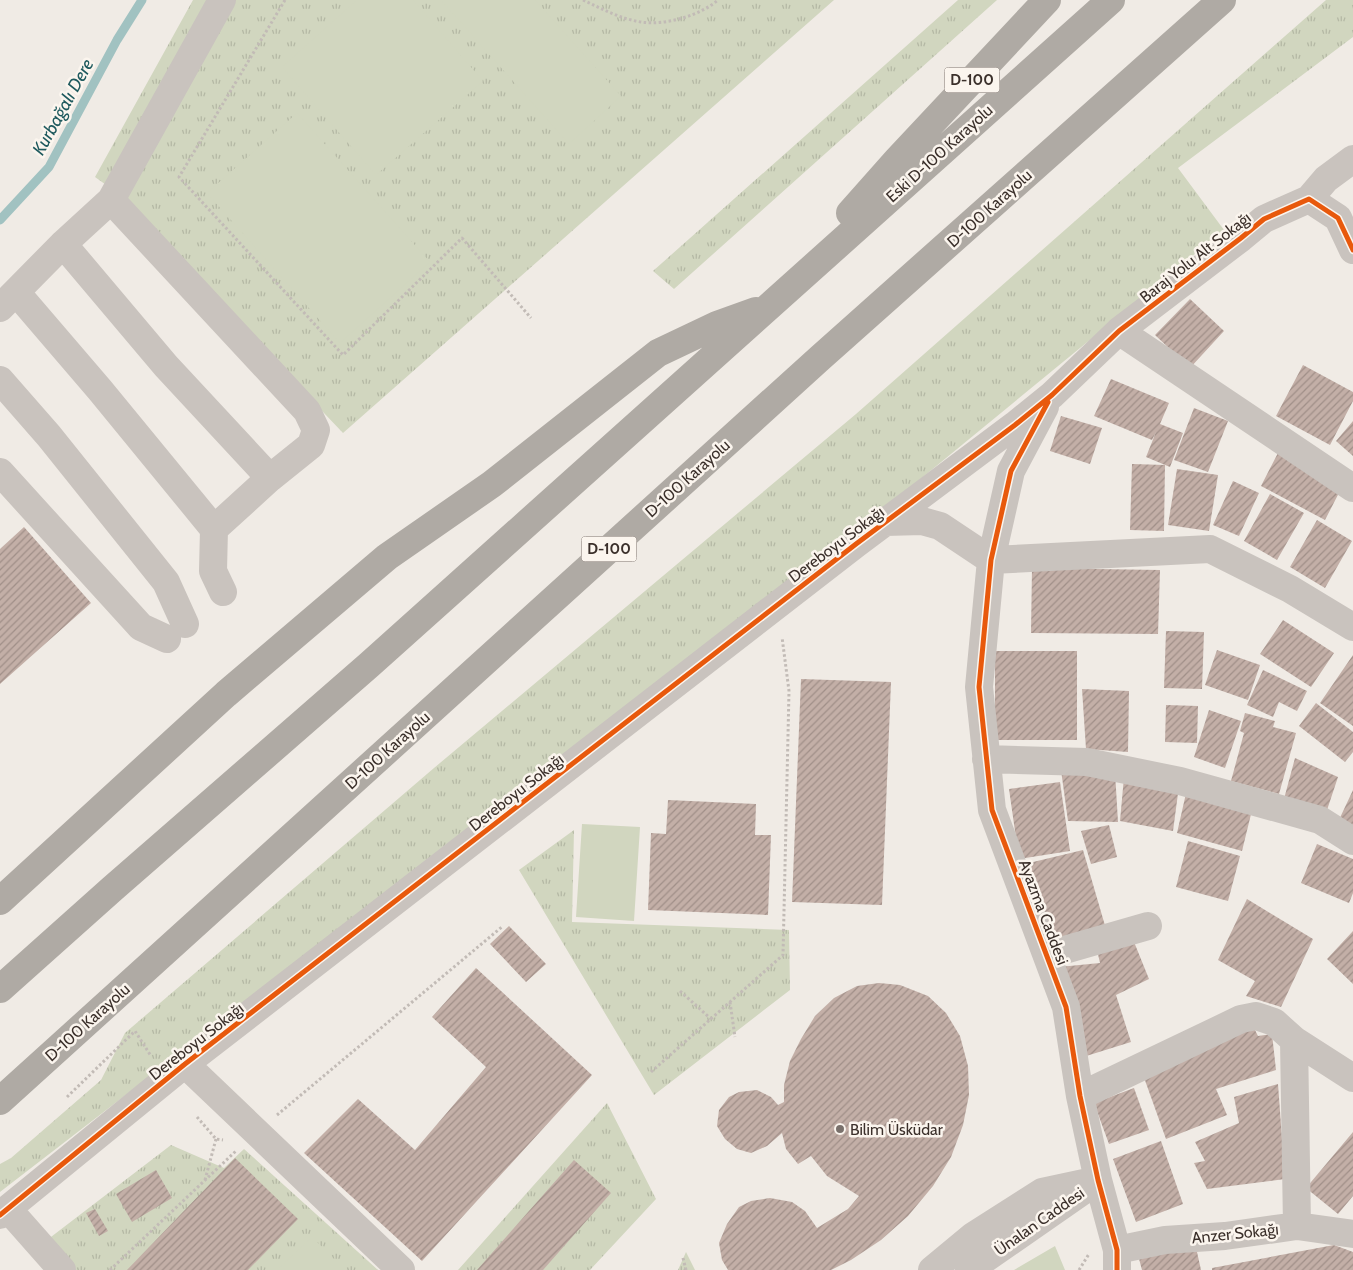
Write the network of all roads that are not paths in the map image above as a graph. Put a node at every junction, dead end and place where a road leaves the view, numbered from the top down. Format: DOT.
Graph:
graph roads {
  1 [pos="222,0"];
  2 [pos="1047,0"];
  3 [pos="1066,0"];
  4 [pos="1111,0"];
  5 [pos="1222,0"];
  6 [pos="1353,159"];
  7 [pos="897,160"];
  8 [pos="1309,198"];
  9 [pos="111,200"];
  10 [pos="63,244"];
  11 [pos="1353,250"];
  12 [pos="8,300"];
  13 [pos="768,307"];
  14 [pos="1119,331"];
  15 [pos="0,380"];
  16 [pos="1052,395"];
  17 [pos="0,472"];
  18 [pos="270,478"];
  19 [pos="1353,488"];
  20 [pos="885,522"];
  21 [pos="214,529"];
  22 [pos="991,560"];
  23 [pos="223,592"];
  24 [pos="1353,627"];
  25 [pos="986,759"];
  26 [pos="1353,841"];
  27 [pos="0,901"];
  28 [pos="1148,926"];
  29 [pos="1047,955"];
  30 [pos="0,989"];
  31 [pos="1294,1040"];
  32 [pos="185,1064"];
  33 [pos="1353,1078"];
  34 [pos="1080,1096"];
  35 [pos="0,1101"];
  36 [pos="1098,1180"];
  37 [pos="4,1212"];
  38 [pos="1297,1226"];
  39 [pos="1353,1234"];
  40 [pos="1120,1261"];
  41 [pos="62,1270"];
  42 [pos="401,1270"];
  43 [pos="932,1270"];
  44 [pos="969,1270"];
  1 -- 9 [label="street"];
  2 -- 7 [label="highway, D-100"];
  3 -- 7 [label="highway"];
  4 -- 13 [label="highway, Eski D-100 Karayolu"];
  5 -- 35 [label="highway, D-100 Karayolu / D-100"];
  6 -- 8 [label="street"];
  7 -- 13 [label="highway"];
  8 -- 11 [label="street"];
  8 -- 14 [label="street, Baraj Yolu Alt Sokağı"];
  9 -- 10 [label="street"];
  9 -- 18 [label="street"];
  10 -- 12 [label="street"];
  10 -- 18 [label="street"];
  12 -- 21 [label="street"];
  13 -- 27 [label="highway"];
  13 -- 30 [label="highway"];
  14 -- 16 [label="street, Baraj Yolu Alt Sokağı"];
  14 -- 19 [label="street"];
  15 -- 17 [label="street"];
  16 -- 20 [label="street, Dereboyu Sokağı"];
  16 -- 22 [label="street, Ayazma Caddesi"];
  18 -- 21 [label="street"];
  20 -- 22 [label="street"];
  20 -- 32 [label="street, Dereboyu Sokağı"];
  21 -- 23 [label="street"];
  22 -- 24 [label="street"];
  22 -- 25 [label="street, Ayazma Caddesi"];
  25 -- 26 [label="street"];
  25 -- 29 [label="street, Ayazma Caddesi"];
  28 -- 29 [label="street"];
  29 -- 34 [label="street, Ayazma Caddesi"];
  31 -- 33 [label="street"];
  31 -- 34 [label="street"];
  31 -- 38 [label="street"];
  32 -- 37 [label="street, Dereboyu Sokağı"];
  32 -- 42 [label="street"];
  34 -- 36 [label="street, Ayazma Caddesi"];
  36 -- 40 [label="street, Ayazma Caddesi"];
  36 -- 43 [label="street, Ünalan Caddesi"];
  36 -- 44 [label="street, Ünalan Caddesi"];
  37 -- 41 [label="street"];
  38 -- 39 [label="street, Anzer Sokağı"];
  38 -- 40 [label="street, Anzer Sokağı"];
}
